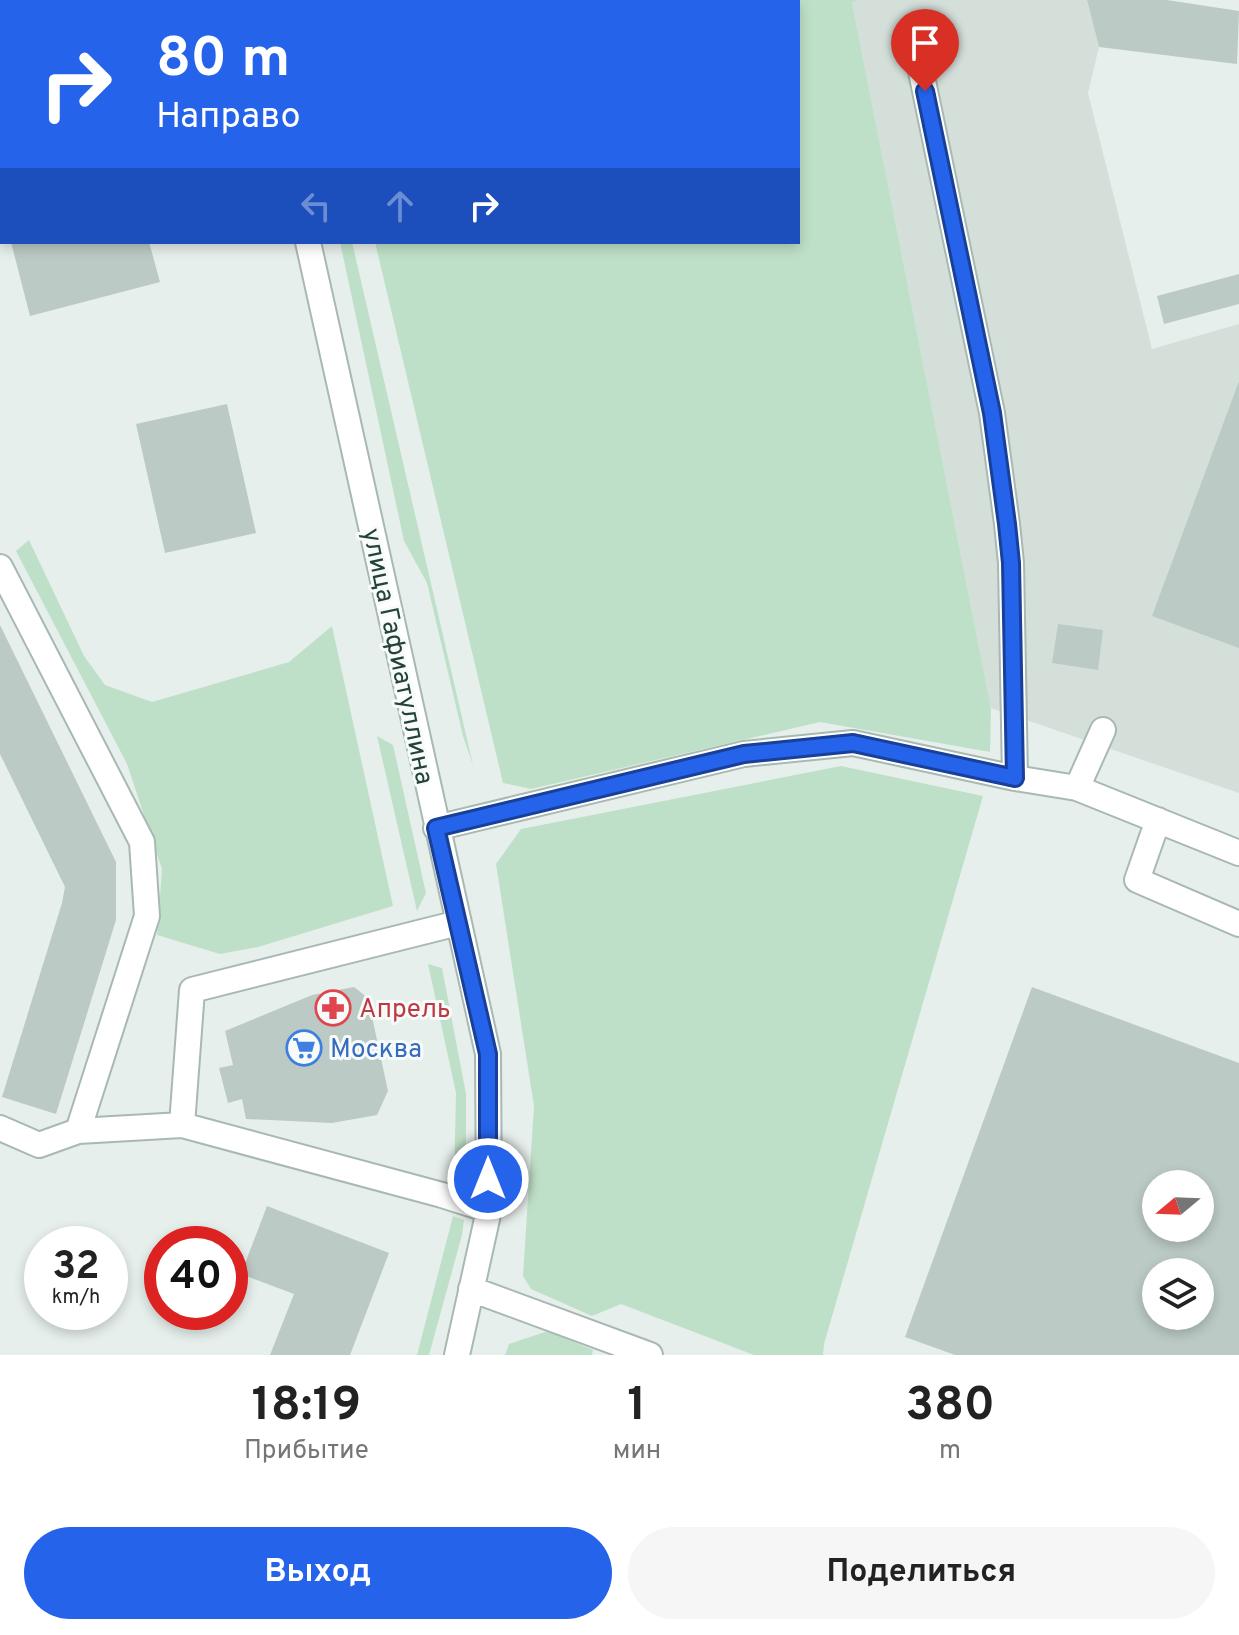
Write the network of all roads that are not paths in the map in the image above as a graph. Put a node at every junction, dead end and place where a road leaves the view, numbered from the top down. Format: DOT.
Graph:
graph roads {
  1 [pos="919,62"];
  2 [pos="308,244"];
  3 [pos="0,567"];
  4 [pos="1103,730"];
  5 [pos="1015,778"];
  6 [pos="1077,788"];
  7 [pos="1158,820"];
  8 [pos="436,828"];
  9 [pos="1239,853"];
  10 [pos="458,923"];
  11 [pos="1239,924"];
  12 [pos="182,1125"];
  13 [pos="0,1128"];
  14 [pos="78,1131"];
  15 [pos="489,1210"];
  16 [pos="471,1289"];
  17 [pos="457,1355"];
  18 [pos="650,1355"];
  1 -- 5 [label="street"];
  2 -- 8 [label="street, улица Гафиатуллина"];
  3 -- 14 [label="street"];
  4 -- 6 [label="street"];
  5 -- 6 [label="street"];
  5 -- 8 [label="street"];
  6 -- 7 [label="street"];
  7 -- 9 [label="street"];
  7 -- 11 [label="street"];
  8 -- 10 [label="street, улица Гафиатуллина"];
  10 -- 12 [label="street"];
  10 -- 15 [label="street, улица Гафиатуллина"];
  12 -- 14 [label="street"];
  12 -- 15 [label="street"];
  13 -- 14 [label="street"];
  15 -- 16 [label="street, улица Гафиатуллина"];
  16 -- 17 [label="street, улица Гафиатуллина"];
  16 -- 18 [label="street"];
}
